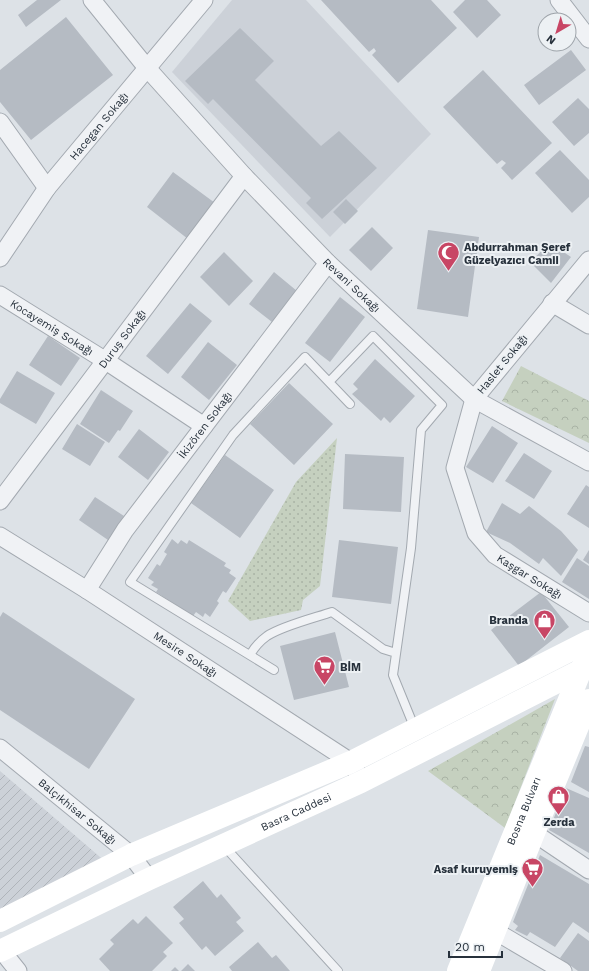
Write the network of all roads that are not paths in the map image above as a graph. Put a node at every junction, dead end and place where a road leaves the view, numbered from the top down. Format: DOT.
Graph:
graph roads {
  1 [pos="92,0"];
  2 [pos="204,0"];
  3 [pos="559,0"];
  4 [pos="589,39"];
  5 [pos="147,68"];
  6 [pos="0,122"];
  7 [pos="244,176"];
  8 [pos="47,188"];
  9 [pos="0,258"];
  10 [pos="589,260"];
  11 [pos="328,263"];
  12 [pos="0,295"];
  13 [pos="552,303"];
  14 [pos="589,325"];
  15 [pos="106,361"];
  16 [pos="329,382"];
  17 [pos="474,399"];
  18 [pos="350,404"];
  19 [pos="204,426"];
  20 [pos="589,462"];
  21 [pos="0,501"];
  22 [pos="476,532"];
  23 [pos="0,536"];
  24 [pos="87,590"];
  25 [pos="589,613"];
  26 [pos="589,641"];
  27 [pos="396,653"];
  28 [pos="250,655"];
  29 [pos="586,662"];
  30 [pos="274,670"];
  31 [pos="589,700"];
  32 [pos="415,730"];
  33 [pos="0,748"];
  34 [pos="352,762"];
  35 [pos="361,782"];
  36 [pos="534,833"];
  37 [pos="223,845"];
  38 [pos="131,855"];
  39 [pos="589,870"];
  40 [pos="149,878"];
  41 [pos="0,921"];
  42 [pos="495,931"];
  43 [pos="1,951"];
  44 [pos="18,971"];
  45 [pos="338,971"];
  46 [pos="458,971"];
  47 [pos="479,971"];
  48 [pos="563,971"];
  1 -- 5 [label="street, Revani Sokağı"];
  2 -- 5 [label="street, Hacegan Sokağı"];
  3 -- 4 [label="street"];
  5 -- 7 [label="street, Revani Sokağı"];
  5 -- 8 [label="street, Hacegan Sokağı"];
  6 -- 8 [label="street"];
  7 -- 11 [label="street, Revani Sokağı"];
  7 -- 15 [label="street, Duruş Sokağı"];
  8 -- 9 [label="street, Hacegan Sokağı"];
  10 -- 13 [label="street, Haslet Sokağı"];
  11 -- 17 [label="street, Revani Sokağı"];
  11 -- 19 [label="street, İkizören Sokağı"];
  12 -- 15 [label="street, Kocayemiş Sokağı"];
  13 -- 14 [label="street"];
  13 -- 17 [label="street, Haslet Sokağı"];
  15 -- 19 [label="street, Kocayemiş Sokağı"];
  15 -- 21 [label="street, Duruş Sokağı"];
  16 -- 18 [label="lane"];
  16 -- 27 [label="lane"];
  16 -- 28 [label="lane"];
  17 -- 20 [label="street, Revani Sokağı"];
  17 -- 22 [label="street, Haslet Sokağı"];
  19 -- 24 [label="street, İkizören Sokağı"];
  22 -- 25 [label="street, Kaşgar Sokağı"];
  23 -- 24 [label="street, Mesire Sokağı"];
  24 -- 34 [label="street, Mesire Sokağı"];
  26 -- 32 [label="main road"];
  27 -- 28 [label="lane"];
  27 -- 32 [label="lane"];
  28 -- 30 [label="lane"];
  29 -- 35 [label="main road, Basra Caddesi"];
  29 -- 46 [label="main road, Bosna Bulvarı"];
  31 -- 36 [label="main road, Bosna Bulvarı"];
  32 -- 34 [label="main road"];
  33 -- 38 [label="street, Balçıkhisar Sokağı"];
  34 -- 35 [label="street"];
  34 -- 38 [label="main road"];
  35 -- 37 [label="main road, Basra Caddesi"];
  36 -- 39 [label="street"];
  36 -- 42 [label="main road, Bosna Bulvarı"];
  37 -- 40 [label="main road, Basra Caddesi"];
  37 -- 45 [label="lane"];
  38 -- 40 [label="street, Balçıkhisar Sokağı"];
  38 -- 41 [label="main road"];
  40 -- 43 [label="main road, Basra Caddesi"];
  42 -- 47 [label="main road, Bosna Bulvarı"];
  42 -- 48 [label="street"];
  43 -- 44 [label="street"];
}
